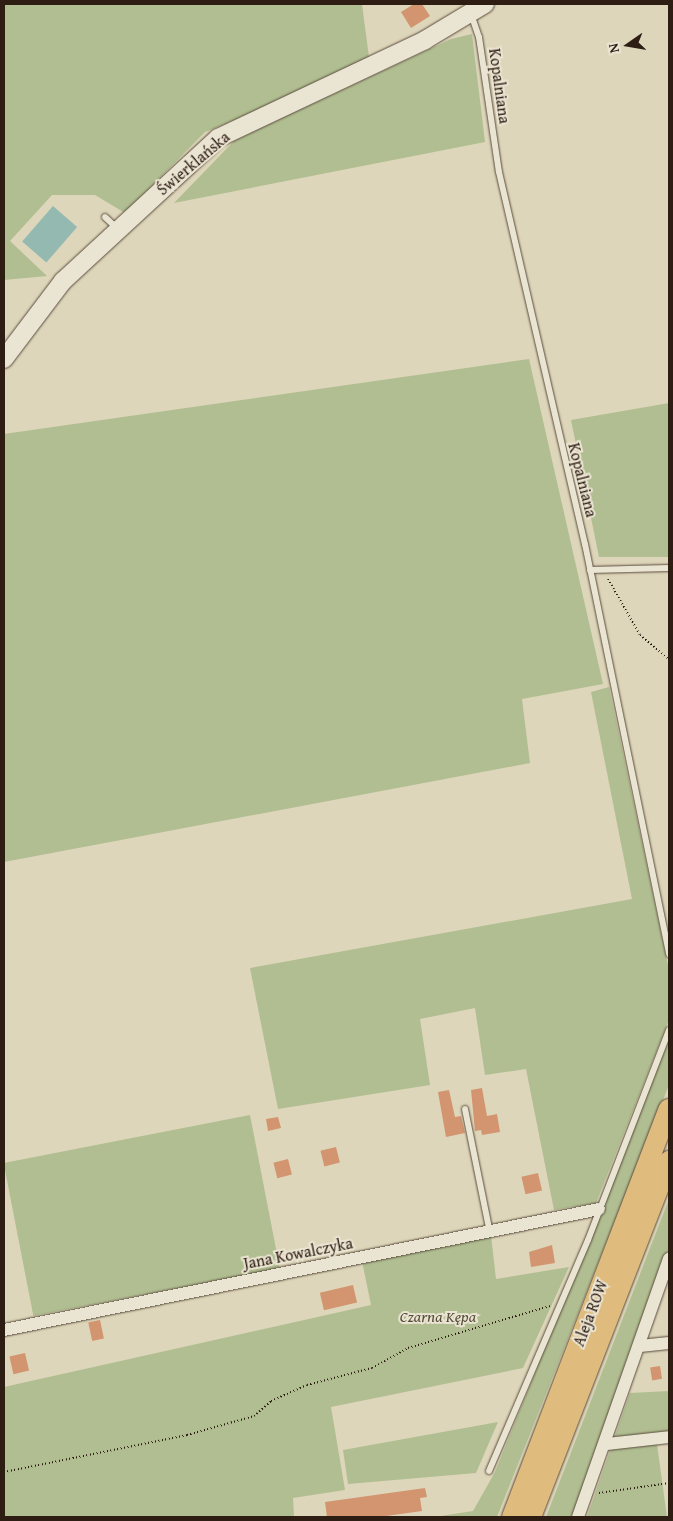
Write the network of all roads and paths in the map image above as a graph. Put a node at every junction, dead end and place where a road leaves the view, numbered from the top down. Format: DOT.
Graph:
graph roads {
  1 [pos="477,8"];
  2 [pos="4,359"];
  3 [pos="669,568"];
  4 [pos="605,569"];
  5 [pos="590,570"];
  6 [pos="669,659"];
  7 [pos="669,956"];
  8 [pos="669,1030"];
  9 [pos="465,1109"];
  10 [pos="669,1109"];
  11 [pos="669,1162"];
  12 [pos="599,1209"];
  13 [pos="489,1228"];
  14 [pos="669,1259"];
  15 [pos="665,1289"];
  16 [pos="562,1301"];
  17 [pos="4,1330"];
  18 [pos="669,1343"];
  19 [pos="640,1346"];
  20 [pos="669,1436"];
  21 [pos="606,1444"];
  22 [pos="489,1471"];
  23 [pos="4,1472"];
  24 [pos="669,1483"];
  25 [pos="601,1494"];
  26 [pos="512,1517"];
  27 [pos="531,1517"];
  28 [pos="578,1517"];
  1 -- 2 [label="street, Świerklańska"];
  1 -- 5 [label="lane, Kopalniana"];
  3 -- 4 [label="lane"];
  4 -- 5 [label="lane"];
  4 -- 6 [label="path"];
  5 -- 7 [label="lane, Kopalniana"];
  8 -- 12 [label="lane"];
  9 -- 13 [label="lane"];
  10 -- 26 [label="main road, Aleja ROW"];
  11 -- 27 [label="main road, Aleja ROW"];
  12 -- 13 [label="street, Jana Kowalczyka"];
  12 -- 16 [label="lane"];
  13 -- 17 [label="street, Jana Kowalczyka"];
  14 -- 15 [label="street"];
  15 -- 19 [label="street"];
  16 -- 22 [label="lane"];
  16 -- 23 [label="path"];
  18 -- 19 [label="street"];
  19 -- 21 [label="street"];
  20 -- 21 [label="street"];
  21 -- 28 [label="street"];
  24 -- 25 [label="path"];
}
